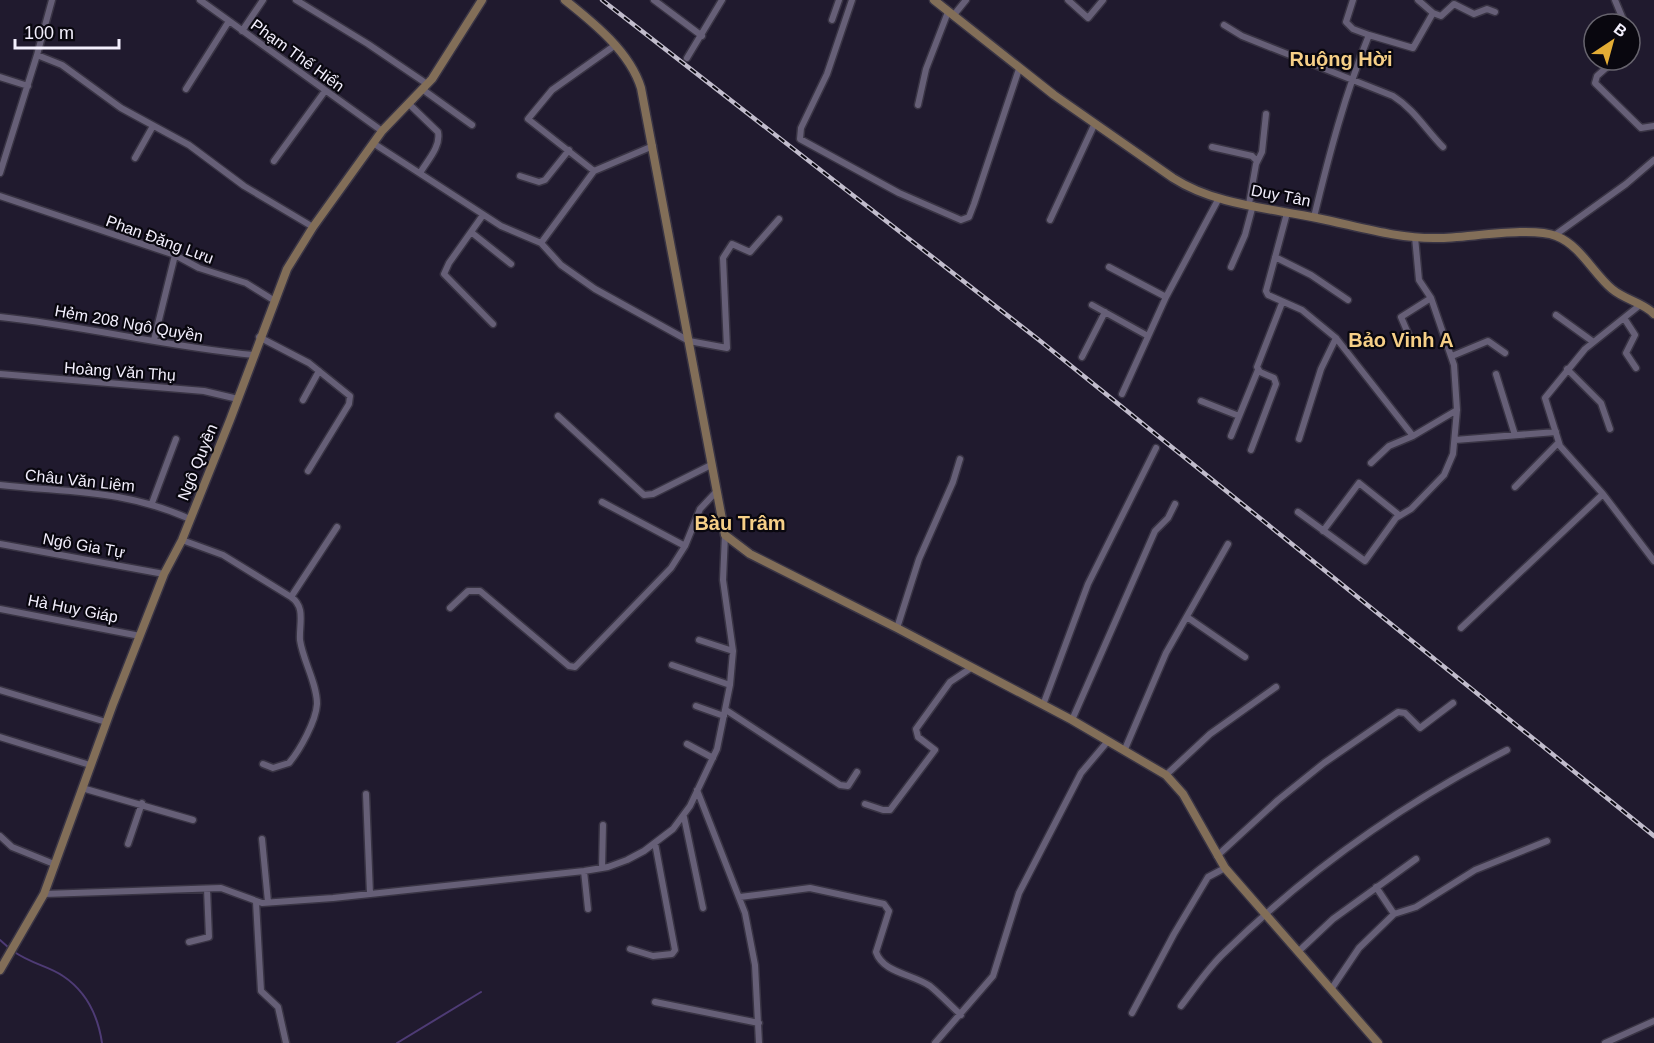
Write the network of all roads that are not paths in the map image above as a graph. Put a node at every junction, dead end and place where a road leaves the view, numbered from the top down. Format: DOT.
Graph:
graph roads {
  1 [pos="52,0"];
  2 [pos="200,0"];
  3 [pos="263,0"];
  4 [pos="296,0"];
  5 [pos="482,0"];
  6 [pos="565,0"];
  7 [pos="654,0"];
  8 [pos="722,0"];
  9 [pos="839,0"];
  10 [pos="852,0"];
  11 [pos="934,0"];
  12 [pos="966,0"];
  13 [pos="1068,0"];
  14 [pos="1103,0"];
  15 [pos="1353,0"];
  16 [pos="1418,0"];
  17 [pos="1495,12"];
  18 [pos="1433,13"];
  19 [pos="951,14"];
  20 [pos="832,20"];
  21 [pos="229,21"];
  22 [pos="1224,25"];
  23 [pos="242,31"];
  24 [pos="1369,35"];
  25 [pos="702,36"];
  26 [pos="614,46"];
  27 [pos="38,55"];
  28 [pos="687,58"];
  29 [pos="1019,69"];
  30 [pos="1602,72"];
  31 [pos="0,76"];
  32 [pos="1351,79"];
  33 [pos="28,86"];
  34 [pos="424,87"];
  35 [pos="186,89"];
  36 [pos="325,91"];
  37 [pos="408,103"];
  38 [pos="918,105"];
  39 [pos="1266,114"];
  40 [pos="1095,123"];
  41 [pos="472,125"];
  42 [pos="153,126"];
  43 [pos="1654,126"];
  44 [pos="382,131"];
  45 [pos="372,143"];
  46 [pos="652,146"];
  47 [pos="1212,147"];
  48 [pos="1443,147"];
  49 [pos="569,150"];
  50 [pos="135,158"];
  51 [pos="1654,159"];
  52 [pos="1257,160"];
  53 [pos="274,161"];
  54 [pos="594,171"];
  55 [pos="0,173"];
  56 [pos="420,173"];
  57 [pos="520,176"];
  58 [pos="0,196"];
  59 [pos="1219,198"];
  60 [pos="1251,205"];
  61 [pos="1287,213"];
  62 [pos="483,215"];
  63 [pos="1314,217"];
  64 [pos="779,219"];
  65 [pos="1050,220"];
  66 [pos="313,227"];
  67 [pos="471,232"];
  68 [pos="1555,235"];
  69 [pos="1415,237"];
  70 [pos="541,243"];
  71 [pos="176,255"];
  72 [pos="1275,257"];
  73 [pos="511,264"];
  74 [pos="1109,267"];
  75 [pos="1231,267"];
  76 [pos="1166,297"];
  77 [pos="1431,298"];
  78 [pos="1348,300"];
  79 [pos="275,301"];
  80 [pos="1282,303"];
  81 [pos="1647,304"];
  82 [pos="1092,305"];
  83 [pos="1105,312"];
  84 [pos="1654,314"];
  85 [pos="1557,315"];
  86 [pos="0,317"];
  87 [pos="1624,318"];
  88 [pos="494,324"];
  89 [pos="1148,336"];
  90 [pos="260,337"];
  91 [pos="1336,338"];
  92 [pos="154,340"];
  93 [pos="689,341"];
  94 [pos="1592,341"];
  95 [pos="1413,345"];
  96 [pos="1505,353"];
  97 [pos="254,355"];
  98 [pos="1452,356"];
  99 [pos="1082,357"];
  100 [pos="1636,368"];
  101 [pos="1567,369"];
  102 [pos="1258,370"];
  103 [pos="320,371"];
  104 [pos="0,374"];
  105 [pos="1496,374"];
  106 [pos="1122,393"];
  107 [pos="238,399"];
  108 [pos="303,400"];
  109 [pos="1201,400"];
  110 [pos="1457,410"];
  111 [pos="558,416"];
  112 [pos="1239,416"];
  113 [pos="1610,429"];
  114 [pos="1556,432"];
  115 [pos="1515,435"];
  116 [pos="1231,436"];
  117 [pos="1413,436"];
  118 [pos="176,439"];
  119 [pos="1299,439"];
  120 [pos="1455,440"];
  121 [pos="1558,443"];
  122 [pos="1156,448"];
  123 [pos="1251,450"];
  124 [pos="960,459"];
  125 [pos="1371,463"];
  126 [pos="711,465"];
  127 [pos="308,471"];
  128 [pos="0,485"];
  129 [pos="1515,487"];
  130 [pos="715,493"];
  131 [pos="1603,494"];
  132 [pos="602,502"];
  133 [pos="152,503"];
  134 [pos="1175,504"];
  135 [pos="1298,512"];
  136 [pos="1399,515"];
  137 [pos="190,519"];
  138 [pos="337,528"];
  139 [pos="1323,531"];
  140 [pos="724,535"];
  141 [pos="182,540"];
  142 [pos="0,544"];
  143 [pos="1228,544"];
  144 [pos="685,546"];
  145 [pos="1654,561"];
  146 [pos="164,574"];
  147 [pos="291,597"];
  148 [pos="450,608"];
  149 [pos="0,609"];
  150 [pos="1187,617"];
  151 [pos="897,628"];
  152 [pos="1461,628"];
  153 [pos="140,636"];
  154 [pos="699,640"];
  155 [pos="734,651"];
  156 [pos="1245,657"];
  157 [pos="672,664"];
  158 [pos="971,668"];
  159 [pos="730,685"];
  160 [pos="1276,687"];
  161 [pos="0,690"];
  162 [pos="1453,703"];
  163 [pos="1043,705"];
  164 [pos="696,706"];
  165 [pos="725,713"];
  166 [pos="1072,720"];
  167 [pos="106,722"];
  168 [pos="0,737"];
  169 [pos="1108,741"];
  170 [pos="687,744"];
  171 [pos="1125,749"];
  172 [pos="1507,750"];
  173 [pos="713,758"];
  174 [pos="263,764"];
  175 [pos="90,765"];
  176 [pos="857,772"];
  177 [pos="1166,775"];
  178 [pos="82,788"];
  179 [pos="697,789"];
  180 [pos="366,794"];
  181 [pos="142,803"];
  182 [pos="865,804"];
  183 [pos="684,816"];
  184 [pos="193,820"];
  185 [pos="603,825"];
  186 [pos="0,836"];
  187 [pos="262,840"];
  188 [pos="1547,841"];
  189 [pos="655,843"];
  190 [pos="128,844"];
  191 [pos="1217,856"];
  192 [pos="1416,860"];
  193 [pos="54,864"];
  194 [pos="602,868"];
  195 [pos="1226,868"];
  196 [pos="584,871"];
  197 [pos="1376,887"];
  198 [pos="207,888"];
  199 [pos="44,894"];
  200 [pos="370,894"];
  201 [pos="740,897"];
  202 [pos="256,902"];
  203 [pos="268,902"];
  204 [pos="703,908"];
  205 [pos="588,909"];
  206 [pos="1394,914"];
  207 [pos="1267,915"];
  208 [pos="189,942"];
  209 [pos="630,949"];
  210 [pos="1300,950"];
  211 [pos="0,970"];
  212 [pos="1332,988"];
  213 [pos="655,1002"];
  214 [pos="1181,1006"];
  215 [pos="1132,1013"];
  216 [pos="961,1015"];
  217 [pos="1654,1021"];
  218 [pos="759,1023"];
  219 [pos="286,1043"];
  220 [pos="759,1043"];
  221 [pos="935,1043"];
  222 [pos="1378,1043"];
  223 [pos="1605,1043"];
  1 -- 27 [label="street"];
  2 -- 21 [label="street, Phạm Thế Hiển"];
  3 -- 23 [label="street"];
  4 -- 34 [label="street"];
  5 -- 34 [label="street, Ngô Quyền"];
  6 -- 26 [label="street"];
  7 -- 25 [label="street"];
  8 -- 25 [label="street"];
  9 -- 20 [label="street"];
  10 -- 29 [label="street"];
  11 -- 19 [label="street, Duy Tân"];
  12 -- 19 [label="street"];
  13 -- 14 [label="street"];
  15 -- 24 [label="street"];
  16 -- 18 [label="street"];
  17 -- 18 [label="street"];
  18 -- 24 [label="street"];
  19 -- 29 [label="street, Duy Tân"];
  19 -- 38 [label="street"];
  21 -- 23 [label="street, Phạm Thế Hiển"];
  21 -- 35 [label="street"];
  22 -- 32 [label="street"];
  23 -- 36 [label="street, Phạm Thế Hiển"];
  24 -- 32 [label="street"];
  25 -- 28 [label="street"];
  26 -- 46 [label="street"];
  26 -- 49 [label="street"];
  27 -- 33 [label="street"];
  27 -- 42 [label="street"];
  29 -- 40 [label="street, Duy Tân"];
  30 -- 43 [label="street"];
  31 -- 33 [label="street"];
  32 -- 48 [label="street"];
  32 -- 63 [label="street"];
  33 -- 55 [label="street"];
  34 -- 37 [label="street, Ngô Quyền"];
  34 -- 41 [label="street"];
  36 -- 44 [label="street, Phạm Thế Hiển"];
  36 -- 53 [label="street"];
  37 -- 44 [label="street, Ngô Quyền"];
  37 -- 56 [label="street"];
  39 -- 52 [label="street"];
  40 -- 59 [label="street, Duy Tân"];
  40 -- 65 [label="street"];
  42 -- 50 [label="street"];
  42 -- 66 [label="street"];
  44 -- 45 [label="street, Ngô Quyền"];
  45 -- 56 [label="street"];
  45 -- 66 [label="street, Ngô Quyền"];
  46 -- 54 [label="street"];
  46 -- 93 [label="street"];
  47 -- 52 [label="street"];
  49 -- 54 [label="street"];
  49 -- 57 [label="street"];
  51 -- 68 [label="street"];
  52 -- 60 [label="street"];
  54 -- 70 [label="street"];
  56 -- 62 [label="street"];
  58 -- 71 [label="street, Phan Đăng Lưu"];
  59 -- 60 [label="street, Duy Tân"];
  59 -- 76 [label="street"];
  60 -- 61 [label="street, Duy Tân"];
  60 -- 75 [label="street"];
  61 -- 63 [label="street, Duy Tân"];
  61 -- 72 [label="street"];
  62 -- 67 [label="street"];
  62 -- 70 [label="street"];
  63 -- 69 [label="street, Duy Tân"];
  64 -- 93 [label="street"];
  66 -- 79 [label="street, Ngô Quyền"];
  67 -- 73 [label="street"];
  67 -- 88 [label="street"];
  68 -- 69 [label="street, Duy Tân"];
  68 -- 81 [label="street"];
  69 -- 77 [label="street"];
  70 -- 93 [label="street"];
  71 -- 79 [label="street, Phan Đăng Lưu"];
  71 -- 92 [label="street"];
  72 -- 78 [label="street"];
  72 -- 80 [label="street"];
  74 -- 76 [label="street"];
  76 -- 89 [label="street"];
  77 -- 95 [label="street"];
  77 -- 98 [label="street"];
  79 -- 90 [label="street, Ngô Quyền"];
  80 -- 91 [label="street"];
  80 -- 102 [label="street"];
  81 -- 84 [label="street"];
  81 -- 87 [label="street"];
  82 -- 83 [label="street"];
  83 -- 89 [label="street"];
  83 -- 99 [label="street"];
  85 -- 94 [label="street"];
  86 -- 92 [label="street, Hẻm 208 Ngô Quyền"];
  87 -- 94 [label="street"];
  87 -- 100 [label="street"];
  89 -- 106 [label="street"];
  90 -- 97 [label="street, Ngô Quyền"];
  90 -- 103 [label="street"];
  91 -- 117 [label="street"];
  91 -- 119 [label="street"];
  92 -- 97 [label="street, Hẻm 208 Ngô Quyền"];
  93 -- 126 [label="street"];
  94 -- 101 [label="street"];
  96 -- 98 [label="street"];
  97 -- 107 [label="street, Ngô Quyền"];
  98 -- 110 [label="street"];
  101 -- 113 [label="street"];
  101 -- 114 [label="street"];
  102 -- 112 [label="street"];
  102 -- 123 [label="street"];
  103 -- 108 [label="street"];
  103 -- 127 [label="street"];
  104 -- 107 [label="street, Hoàng Văn Thụ"];
  105 -- 115 [label="street"];
  107 -- 137 [label="street, Ngô Quyền"];
  109 -- 112 [label="street"];
  110 -- 117 [label="street"];
  110 -- 120 [label="street"];
  111 -- 126 [label="street"];
  112 -- 116 [label="street"];
  114 -- 115 [label="street"];
  114 -- 121 [label="street"];
  115 -- 120 [label="street"];
  117 -- 125 [label="street"];
  118 -- 133 [label="street"];
  120 -- 136 [label="street"];
  121 -- 129 [label="street"];
  121 -- 131 [label="street"];
  122 -- 163 [label="street"];
  124 -- 151 [label="street"];
  126 -- 130 [label="street"];
  128 -- 133 [label="street, Châu Văn Liêm"];
  130 -- 140 [label="street"];
  130 -- 144 [label="street"];
  131 -- 145 [label="street"];
  131 -- 152 [label="street"];
  132 -- 144 [label="street"];
  133 -- 137 [label="street, Châu Văn Liêm"];
  134 -- 166 [label="street"];
  135 -- 139 [label="street"];
  136 -- 139 [label="street"];
  136 -- 139 [label="street"];
  137 -- 141 [label="street, Ngô Quyền"];
  138 -- 147 [label="street"];
  140 -- 151 [label="street"];
  140 -- 155 [label="street"];
  141 -- 146 [label="street, Ngô Quyền"];
  141 -- 147 [label="street"];
  142 -- 146 [label="street, Ngô Gia Tự"];
  143 -- 150 [label="street"];
  144 -- 148 [label="street"];
  146 -- 153 [label="street, Ngô Quyền"];
  147 -- 174 [label="street"];
  149 -- 153 [label="street, Hà Huy Giáp"];
  150 -- 156 [label="street"];
  150 -- 171 [label="street"];
  151 -- 158 [label="street"];
  153 -- 167 [label="street, Ngô Quyền"];
  154 -- 155 [label="street"];
  155 -- 159 [label="street"];
  157 -- 159 [label="street"];
  158 -- 163 [label="street"];
  158 -- 182 [label="street"];
  159 -- 165 [label="street"];
  160 -- 177 [label="street"];
  161 -- 167 [label="street"];
  162 -- 191 [label="street"];
  163 -- 166 [label="street"];
  164 -- 165 [label="street"];
  165 -- 173 [label="street"];
  165 -- 176 [label="street"];
  166 -- 169 [label="street"];
  167 -- 175 [label="street, Ngô Quyền"];
  168 -- 175 [label="street"];
  169 -- 171 [label="street"];
  169 -- 216 [label="street"];
  170 -- 173 [label="street"];
  171 -- 177 [label="street"];
  172 -- 207 [label="street"];
  173 -- 179 [label="street"];
  175 -- 178 [label="street, Ngô Quyền"];
  177 -- 191 [label="street"];
  178 -- 181 [label="street"];
  178 -- 193 [label="street, Ngô Quyền"];
  179 -- 183 [label="street"];
  179 -- 201 [label="street"];
  180 -- 200 [label="street"];
  181 -- 184 [label="street"];
  181 -- 190 [label="street"];
  183 -- 189 [label="street"];
  183 -- 204 [label="street"];
  185 -- 194 [label="street"];
  186 -- 193 [label="street"];
  187 -- 203 [label="street"];
  188 -- 206 [label="street"];
  189 -- 194 [label="street"];
  189 -- 209 [label="street"];
  191 -- 195 [label="street"];
  192 -- 197 [label="street"];
  193 -- 199 [label="street, Ngô Quyền"];
  194 -- 196 [label="street"];
  195 -- 207 [label="street"];
  195 -- 215 [label="street"];
  196 -- 200 [label="street"];
  196 -- 205 [label="street"];
  197 -- 206 [label="street"];
  197 -- 210 [label="street"];
  198 -- 199 [label="street"];
  198 -- 202 [label="street"];
  198 -- 208 [label="street"];
  199 -- 211 [label="street, Ngô Quyền"];
  200 -- 203 [label="street"];
  201 -- 216 [label="street"];
  201 -- 218 [label="street"];
  202 -- 203 [label="street"];
  202 -- 219 [label="street"];
  206 -- 212 [label="street"];
  207 -- 210 [label="street"];
  207 -- 214 [label="street"];
  210 -- 212 [label="street"];
  212 -- 222 [label="street"];
  213 -- 218 [label="street"];
  216 -- 221 [label="street"];
  217 -- 223 [label="street"];
  218 -- 220 [label="street"];
}
